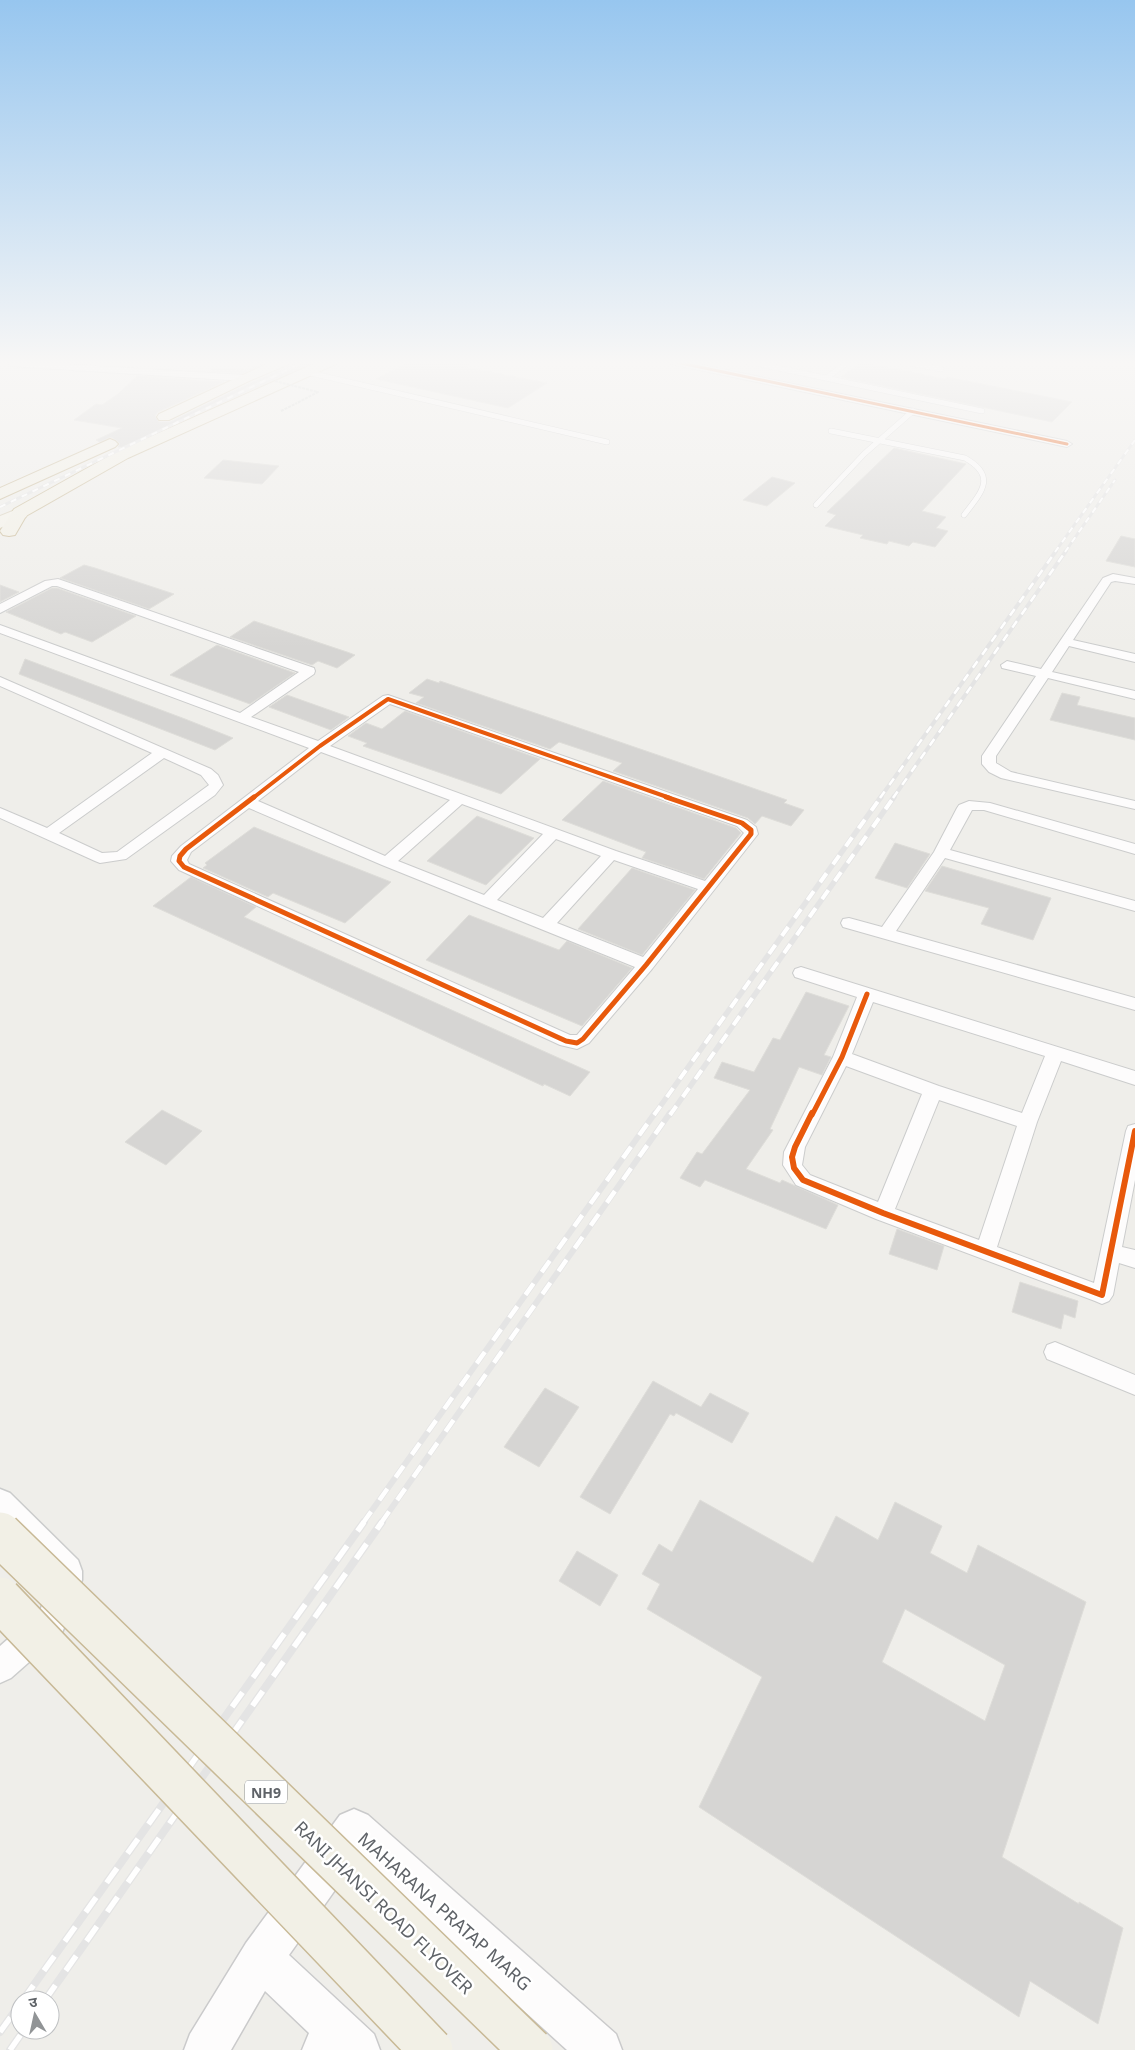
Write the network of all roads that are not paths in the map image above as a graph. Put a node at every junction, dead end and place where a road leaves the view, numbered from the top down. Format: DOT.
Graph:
graph roads {
  1 [pos="82,457"];
  2 [pos="119,457"];
  3 [pos="122,457"];
  4 [pos="864,457"];
  5 [pos="959,457"];
  6 [pos="0,494"];
  7 [pos="816,505"];
  8 [pos="964,514"];
  9 [pos="2,527"];
  10 [pos="1135,581"];
  11 [pos="0,609"];
  12 [pos="0,629"];
  13 [pos="1066,642"];
  14 [pos="1135,658"];
  15 [pos="1007,665"];
  16 [pos="1045,674"];
  17 [pos="0,681"];
  18 [pos="1135,695"];
  19 [pos="241,718"];
  20 [pos="320,746"];
  21 [pos="162,753"];
  22 [pos="460,798"];
  23 [pos="248,802"];
  24 [pos="1135,804"];
  25 [pos="0,812"];
  26 [pos="554,832"];
  27 [pos="48,834"];
  28 [pos="1135,848"];
  29 [pos="941,852"];
  30 [pos="611,854"];
  31 [pos="387,862"];
  32 [pos="707,887"];
  33 [pos="487,901"];
  34 [pos="1135,906"];
  35 [pos="849,923"];
  36 [pos="546,925"];
  37 [pos="887,932"];
  38 [pos="646,965"];
  39 [pos="801,973"];
  40 [pos="866,994"];
  41 [pos="1135,1004"];
  42 [pos="1055,1053"];
  43 [pos="842,1057"];
  44 [pos="1135,1078"];
  45 [pos="933,1091"];
  46 [pos="1028,1122"];
  47 [pos="1135,1131"];
  48 [pos="883,1213"];
  49 [pos="986,1250"];
  50 [pos="1112,1252"];
  51 [pos="1135,1260"];
  52 [pos="1055,1352"];
  53 [pos="1135,1385"];
  54 [pos="0,1503"];
  55 [pos="0,1534"];
  56 [pos="0,1599"];
  57 [pos="0,1667"];
  58 [pos="261,1958"];
  59 [pos="340,2043"];
  60 [pos="206,2050"];
  61 [pos="431,2050"];
  62 [pos="531,2050"];
  63 [pos="600,2050"];
  1 -- 6 [label="highway"];
  2 -- 9 [label="highway"];
  3 -- 9 [label="highway"];
  4 -- 7 [label="lane"];
  5 -- 8 [label="lane"];
  10 -- 13 [label="street"];
  11 -- 19 [label="street"];
  12 -- 19 [label="street"];
  13 -- 14 [label="street"];
  13 -- 16 [label="street"];
  15 -- 16 [label="street"];
  16 -- 18 [label="street"];
  16 -- 24 [label="street"];
  17 -- 21 [label="street"];
  19 -- 20 [label="street"];
  20 -- 22 [label="street"];
  20 -- 23 [label="street"];
  20 -- 32 [label="street"];
  21 -- 27 [label="street"];
  21 -- 27 [label="street"];
  22 -- 26 [label="street"];
  22 -- 31 [label="street"];
  23 -- 31 [label="street"];
  23 -- 38 [label="street"];
  25 -- 27 [label="street"];
  26 -- 30 [label="street"];
  26 -- 33 [label="street"];
  28 -- 29 [label="street"];
  29 -- 34 [label="street"];
  29 -- 37 [label="street"];
  30 -- 32 [label="street"];
  30 -- 36 [label="street"];
  31 -- 33 [label="street"];
  32 -- 38 [label="street"];
  33 -- 36 [label="street"];
  35 -- 37 [label="street"];
  36 -- 38 [label="street"];
  37 -- 41 [label="street"];
  39 -- 40 [label="street"];
  40 -- 42 [label="street"];
  40 -- 43 [label="street"];
  42 -- 44 [label="street"];
  42 -- 46 [label="street"];
  43 -- 45 [label="street"];
  43 -- 48 [label="street"];
  45 -- 46 [label="street"];
  45 -- 48 [label="street"];
  46 -- 49 [label="street"];
  47 -- 50 [label="street"];
  48 -- 49 [label="street"];
  49 -- 50 [label="street"];
  50 -- 51 [label="street"];
  52 -- 53 [label="street"];
  54 -- 57 [label="street"];
  55 -- 62 [label="highway, RANI JHANSI ROAD FLYOVER / NH9, bridge"];
  56 -- 61 [label="highway, bridge"];
  58 -- 59 [label="main road"];
  58 -- 60 [label="main road, MAHARANA PRATAP MARG"];
  58 -- 63 [label="main road, MAHARANA PRATAP MARG"];
}
